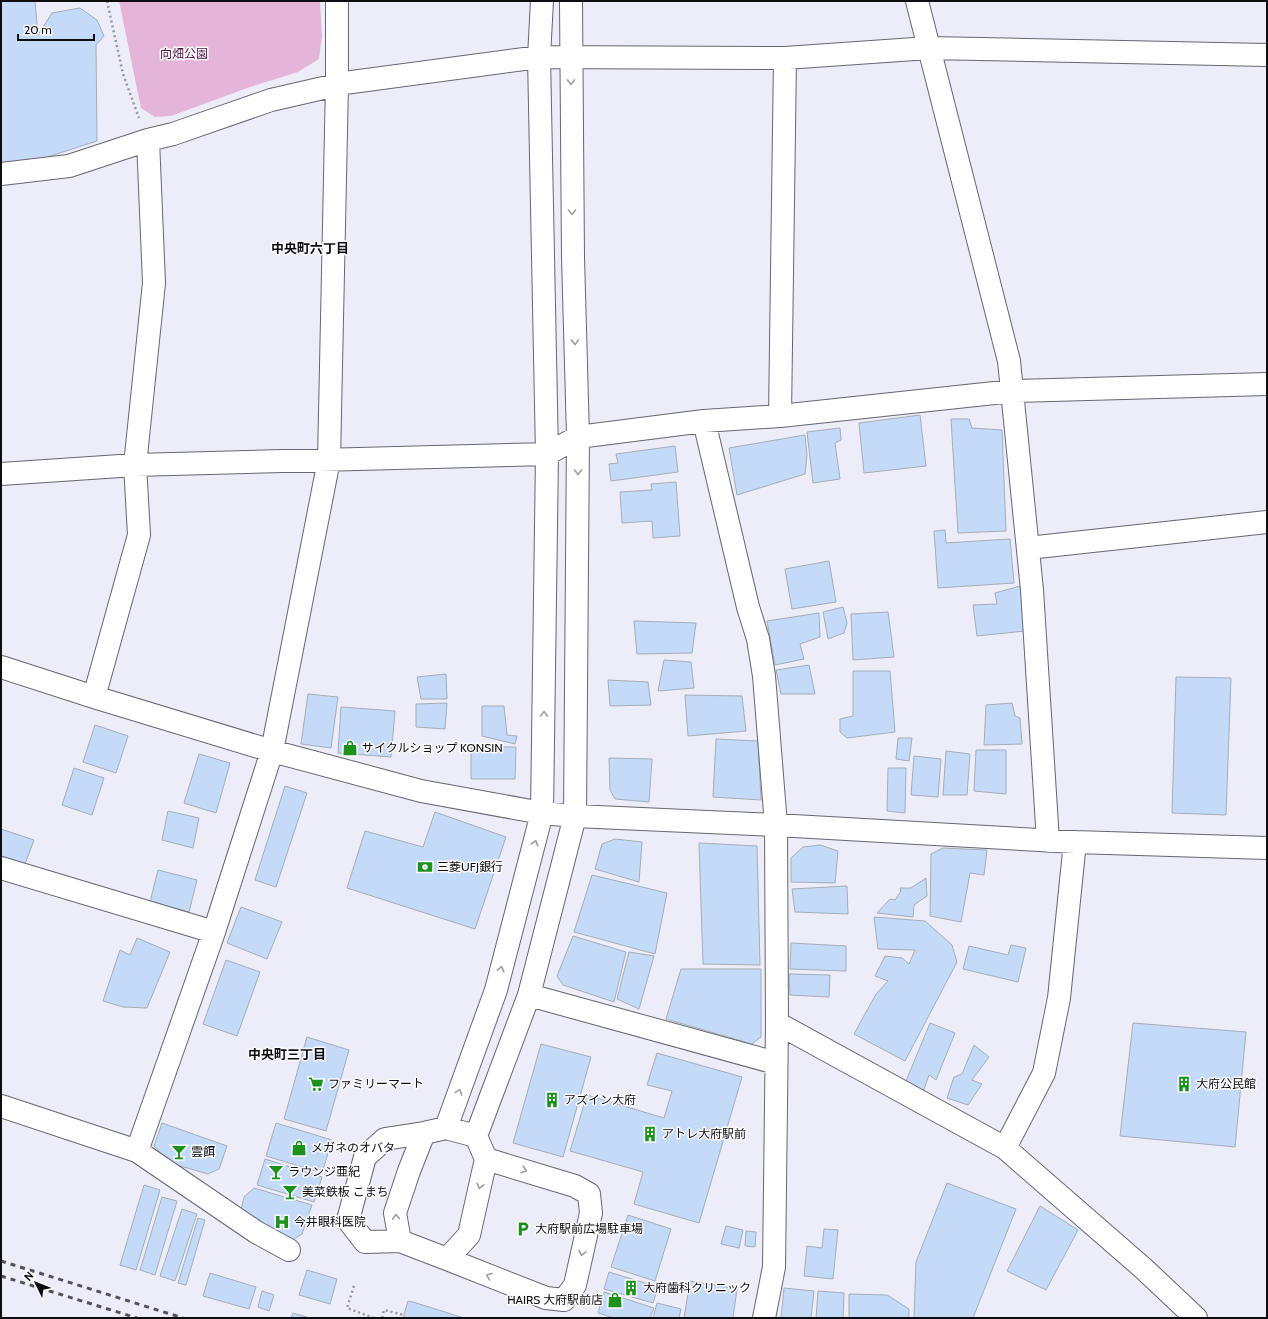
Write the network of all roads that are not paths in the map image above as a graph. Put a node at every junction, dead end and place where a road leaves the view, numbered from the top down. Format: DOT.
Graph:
graph roads {
  1 [pos="337,1"];
  2 [pos="542,1"];
  3 [pos="571,1"];
  4 [pos="917,1"];
  5 [pos="929,48"];
  6 [pos="1267,55"];
  7 [pos="539,57"];
  8 [pos="571,57"];
  9 [pos="785,58"];
  10 [pos="337,84"];
  11 [pos="148,140"];
  12 [pos="1,174"];
  13 [pos="1267,384"];
  14 [pos="1013,391"];
  15 [pos="780,416"];
  16 [pos="704,421"];
  17 [pos="578,437"];
  18 [pos="547,454"];
  19 [pos="329,460"];
  20 [pos="135,465"];
  21 [pos="1,474"];
  22 [pos="1267,522"];
  23 [pos="1028,548"];
  24 [pos="1,668"];
  25 [pos="94,697"];
  26 [pos="272,751"];
  27 [pos="542,813"];
  28 [pos="575,816"];
  29 [pos="776,825"];
  30 [pos="1048,841"];
  31 [pos="1075,842"];
  32 [pos="1267,848"];
  33 [pos="1,868"];
  34 [pos="214,932"];
  35 [pos="529,994"];
  36 [pos="777,1023"];
  37 [pos="776,1063"];
  38 [pos="1,1106"];
  39 [pos="446,1128"];
  40 [pos="424,1133"];
  41 [pos="476,1136"];
  42 [pos="1005,1148"];
  43 [pos="137,1151"];
  44 [pos="486,1159"];
  45 [pos="400,1241"];
  46 [pos="289,1250"];
  47 [pos="447,1259"];
  48 [pos="764,1318"];
  49 [pos="1196,1318"];
  1 -- 10 [label="street"];
  2 -- 7 [label="street"];
  3 -- 8 [label="street"];
  4 -- 5 [label="street"];
  5 -- 6 [label="street"];
  5 -- 9 [label="street"];
  5 -- 14 [label="street"];
  7 -- 8 [label="street"];
  7 -- 10 [label="street"];
  7 -- 18 [label="street"];
  8 -- 9 [label="street"];
  8 -- 17 [label="street, one-way"];
  9 -- 15 [label="street"];
  10 -- 11 [label="street"];
  10 -- 19 [label="street"];
  11 -- 12 [label="street"];
  11 -- 20 [label="street"];
  13 -- 14 [label="street"];
  14 -- 15 [label="street"];
  14 -- 23 [label="street"];
  15 -- 16 [label="street"];
  16 -- 17 [label="street"];
  16 -- 29 [label="street"];
  17 -- 18 [label="street"];
  17 -- 28 [label="street, one-way"];
  18 -- 19 [label="street"];
  27 -- 18 [label="street, one-way"];
  19 -- 20 [label="street"];
  19 -- 26 [label="street"];
  20 -- 21 [label="street"];
  20 -- 25 [label="street"];
  22 -- 23 [label="street"];
  23 -- 30 [label="street"];
  24 -- 25 [label="street"];
  25 -- 26 [label="street"];
  26 -- 27 [label="street"];
  26 -- 34 [label="street"];
  27 -- 28 [label="street"];
  39 -- 27 [label="street, one-way"];
  28 -- 29 [label="street"];
  28 -- 35 [label="street"];
  29 -- 30 [label="street"];
  29 -- 36 [label="street"];
  30 -- 31 [label="street"];
  31 -- 32 [label="street"];
  31 -- 42 [label="street"];
  33 -- 34 [label="street"];
  34 -- 43 [label="street"];
  35 -- 37 [label="street"];
  35 -- 41 [label="street"];
  36 -- 37 [label="street"];
  36 -- 42 [label="street"];
  37 -- 48 [label="street"];
  38 -- 43 [label="street"];
  39 -- 40 [label="street"];
  39 -- 41 [label="street"];
  45 -- 40 [label="street, one-way"];
  40 -- 45 [label="street"];
  41 -- 44 [label="street"];
  42 -- 49 [label="street"];
  43 -- 46 [label="street"];
  44 -- 47 [label="street, one-way"];
  44 -- 47 [label="street, one-way"];
  45 -- 47 [label="street"];
}
